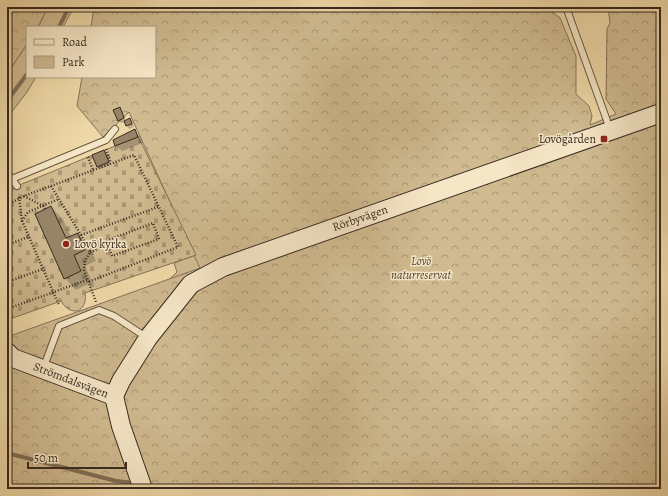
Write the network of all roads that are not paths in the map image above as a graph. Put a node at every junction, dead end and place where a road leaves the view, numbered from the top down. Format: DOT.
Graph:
graph roads {
  1 [pos="566,7"];
  2 [pos="661,113"];
  3 [pos="115,129"];
  4 [pos="611,130"];
  5 [pos="7,172"];
  6 [pos="9,179"];
  7 [pos="17,186"];
  8 [pos="148,338"];
  9 [pos="7,352"];
  10 [pos="43,370"];
  11 [pos="114,396"];
  12 [pos="143,489"];
  1 -- 4 [label="lane"];
  2 -- 4 [label="street, Rörbyvägen"];
  3 -- 6 [label="lane"];
  4 -- 8 [label="street, Rörbyvägen"];
  5 -- 6 [label="lane"];
  6 -- 7 [label="lane"];
  8 -- 10 [label="lane"];
  8 -- 11 [label="street, Rörbyvägen"];
  9 -- 10 [label="street, Strömdalsvägen"];
  10 -- 11 [label="street, Strömdalsvägen"];
  11 -- 12 [label="street"];
}
